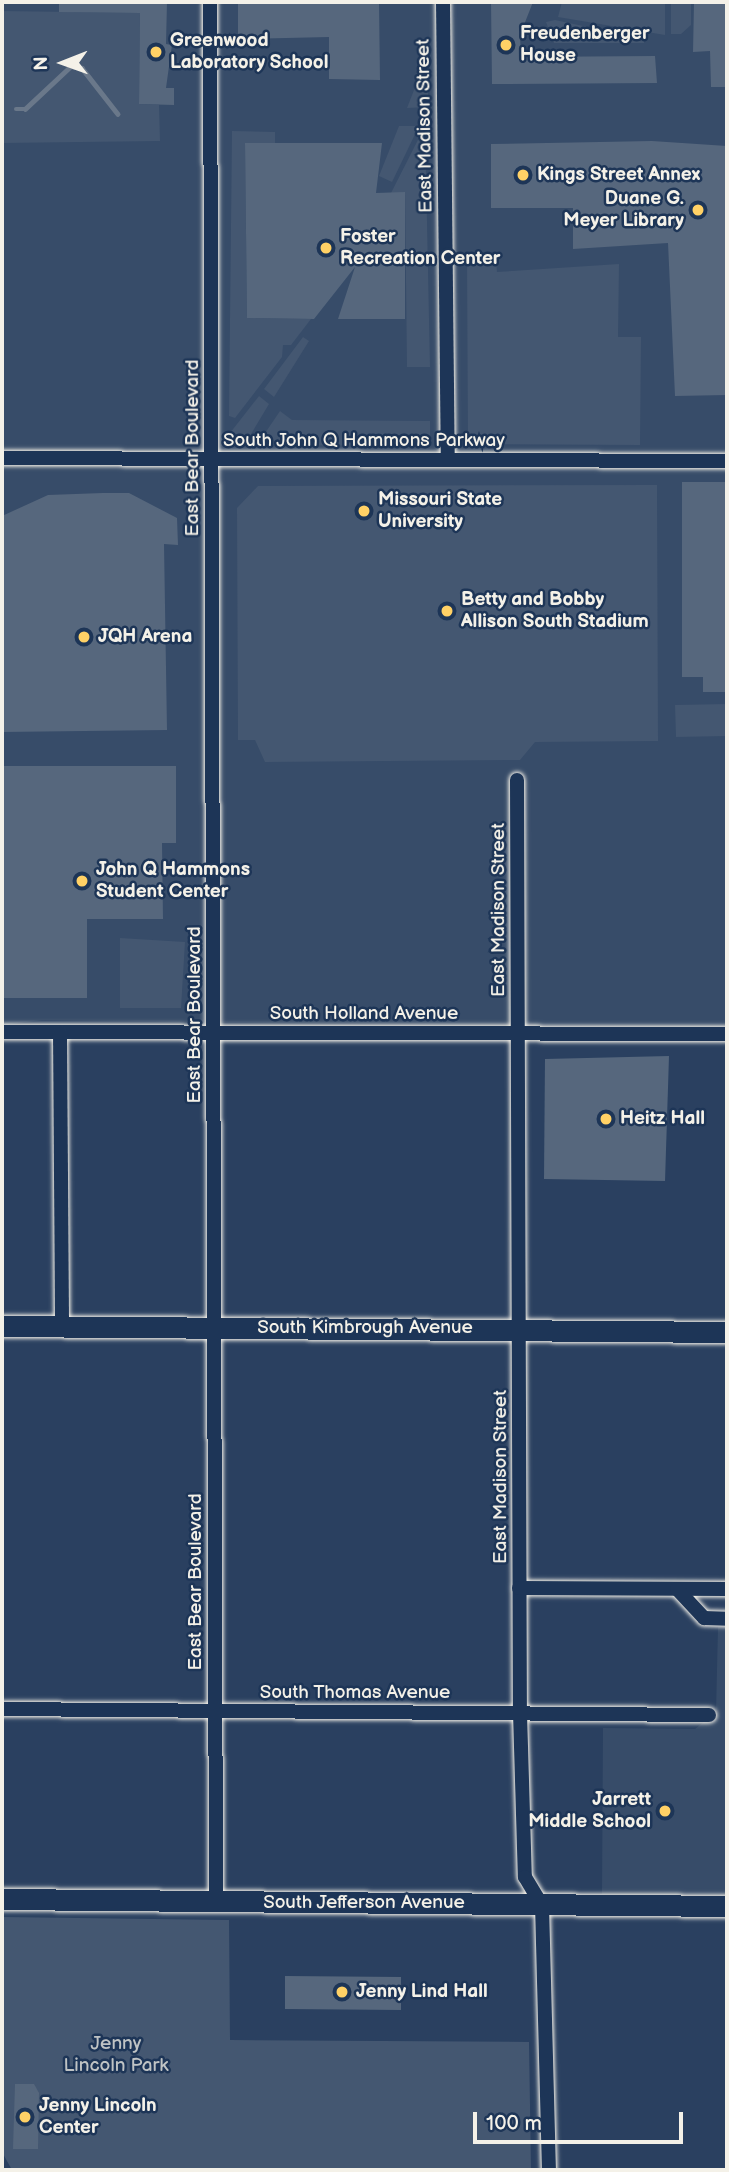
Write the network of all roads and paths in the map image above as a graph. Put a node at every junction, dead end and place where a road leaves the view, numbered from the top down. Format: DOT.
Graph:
graph roads {
  1 [pos="210,2"];
  2 [pos="443,2"];
  3 [pos="2,458"];
  4 [pos="448,459"];
  5 [pos="213,460"];
  6 [pos="727,461"];
  7 [pos="517,780"];
  8 [pos="2,1032"];
  9 [pos="60,1032"];
  10 [pos="519,1032"];
  11 [pos="215,1034"];
  12 [pos="727,1034"];
  13 [pos="2,1326"];
  14 [pos="62,1326"];
  15 [pos="215,1327"];
  16 [pos="521,1330"];
  17 [pos="727,1332"];
  18 [pos="519,1588"];
  19 [pos="677,1589"];
  20 [pos="727,1589"];
  21 [pos="727,1619"];
  22 [pos="2,1709"];
  23 [pos="216,1712"];
  24 [pos="520,1713"];
  25 [pos="709,1715"];
  26 [pos="2,1899"];
  27 [pos="216,1902"];
  28 [pos="542,1905"];
  29 [pos="727,1906"];
  30 [pos="549,2170"];
  1 -- 5 [label="street, East Bear Boulevard"];
  2 -- 4 [label="street, East Madison Street"];
  3 -- 5 [label="street, South John Q Hammons Parkway"];
  4 -- 5 [label="street, South John Q Hammons Parkway"];
  4 -- 6 [label="street, South John Q Hammons Parkway"];
  5 -- 11 [label="street, East Bear Boulevard"];
  7 -- 10 [label="street, East Madison Street"];
  8 -- 9 [label="street, South Holland Avenue"];
  9 -- 11 [label="street, South Holland Avenue"];
  9 -- 14 [label="street"];
  10 -- 11 [label="street, South Holland Avenue"];
  10 -- 12 [label="street, South Holland Avenue"];
  10 -- 16 [label="street, East Madison Street"];
  11 -- 15 [label="street, East Bear Boulevard"];
  13 -- 14 [label="main road, South Kimbrough Avenue"];
  14 -- 15 [label="main road, South Kimbrough Avenue"];
  15 -- 16 [label="main road, South Kimbrough Avenue"];
  15 -- 23 [label="street, East Bear Boulevard"];
  16 -- 17 [label="main road, South Kimbrough Avenue"];
  16 -- 18 [label="street, East Madison Street"];
  18 -- 19 [label="street"];
  18 -- 24 [label="street, East Madison Street"];
  19 -- 20 [label="street"];
  19 -- 21 [label="street"];
  22 -- 23 [label="street, South Thomas Avenue"];
  23 -- 24 [label="street, South Thomas Avenue"];
  23 -- 27 [label="street, East Bear Boulevard"];
  24 -- 25 [label="street, South Thomas Avenue"];
  24 -- 28 [label="street, East Madison Street"];
  26 -- 27 [label="main road, South Jefferson Avenue"];
  27 -- 28 [label="main road, South Jefferson Avenue"];
  28 -- 29 [label="main road, South Jefferson Avenue"];
  28 -- 30 [label="street, East Madison Street"];
}
